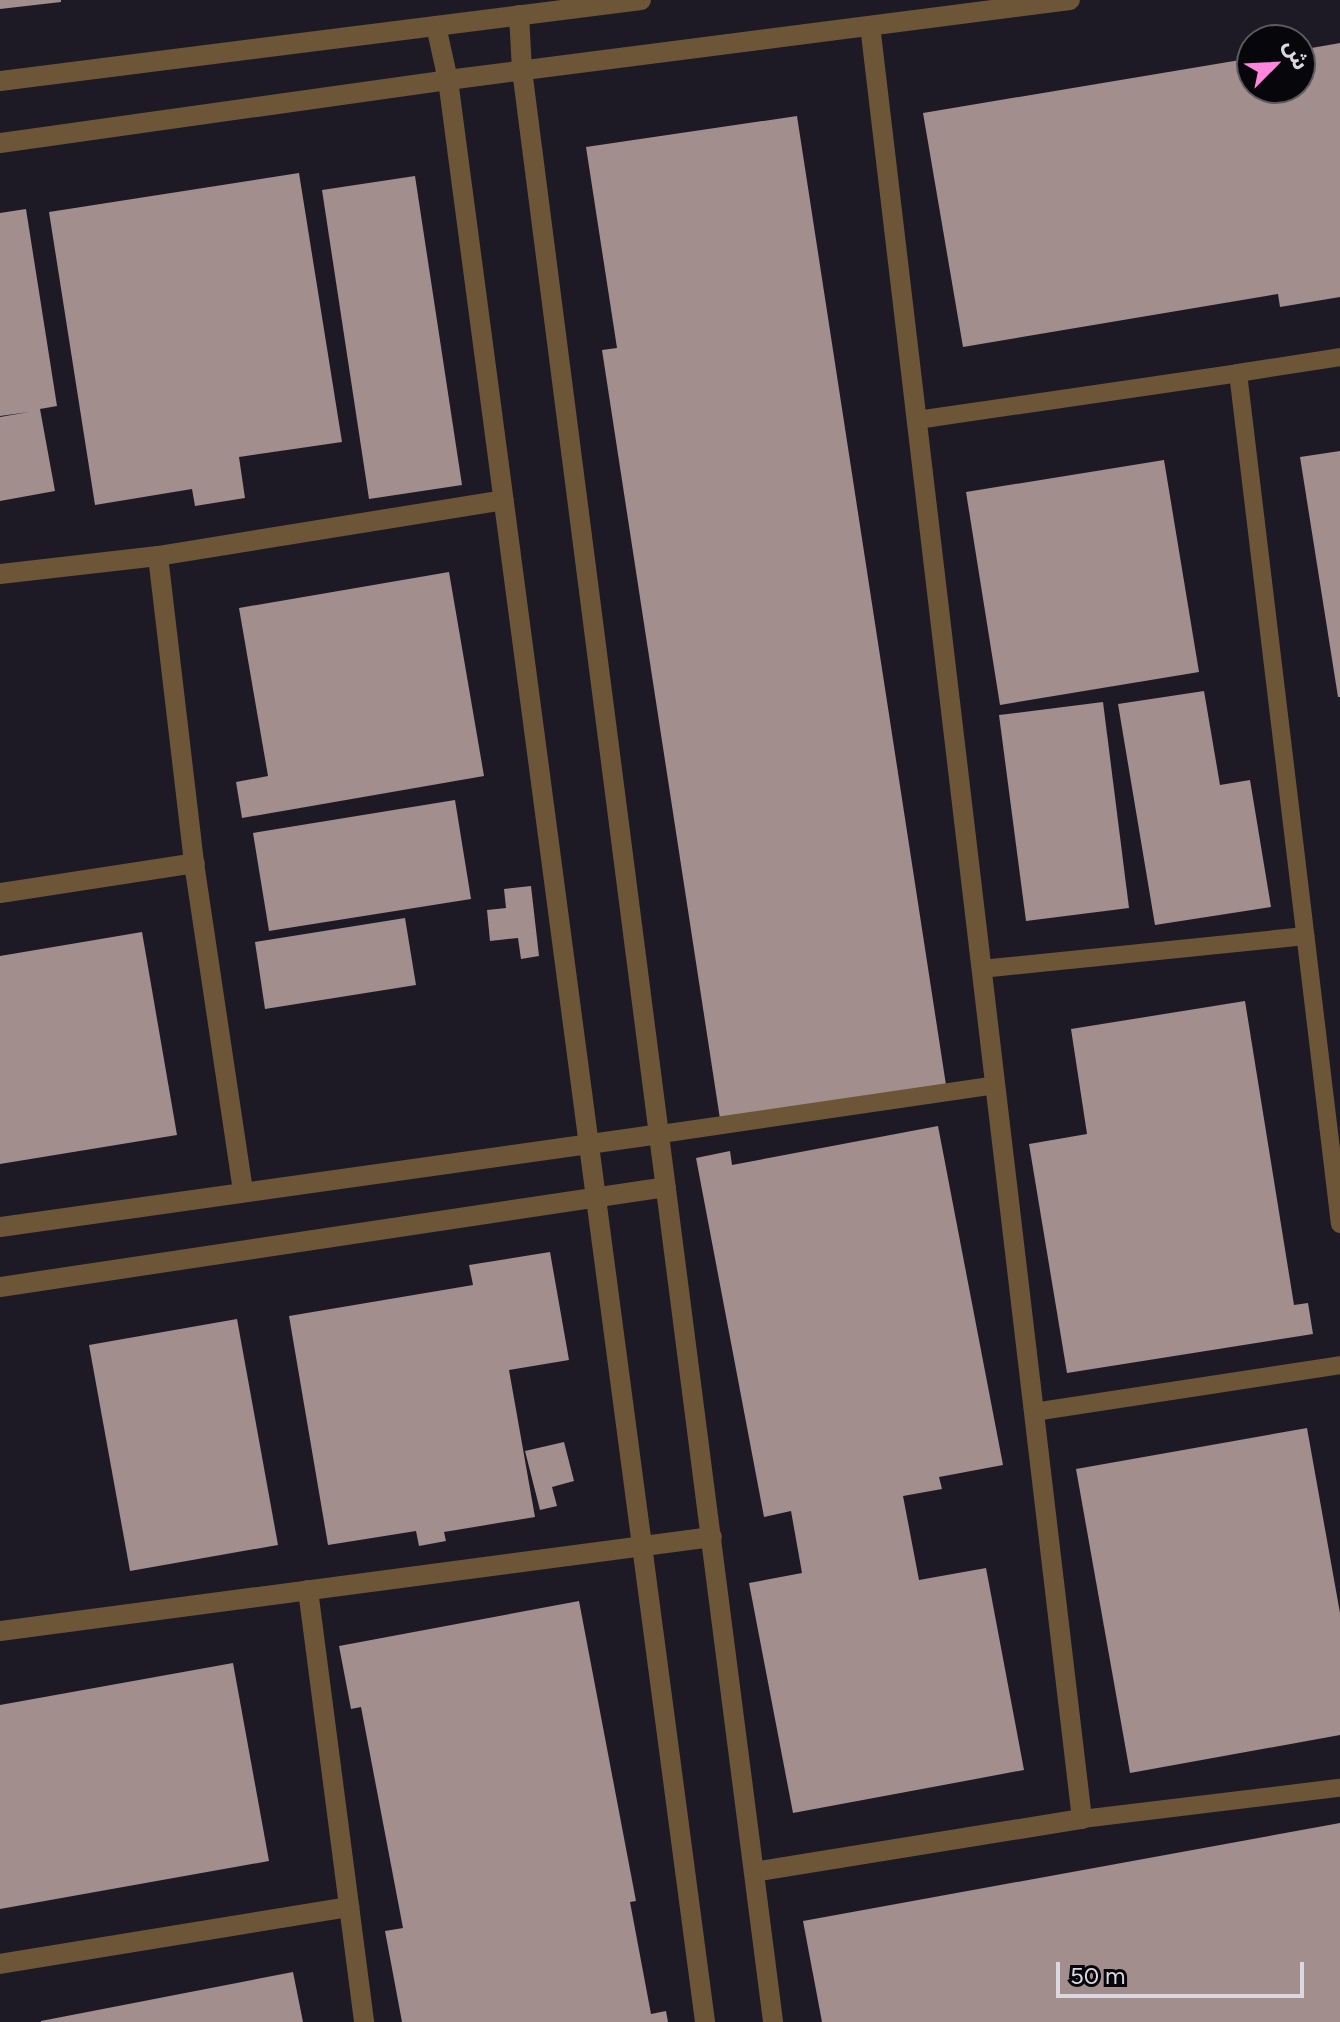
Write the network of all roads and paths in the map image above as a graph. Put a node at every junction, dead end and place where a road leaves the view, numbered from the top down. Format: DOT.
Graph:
graph roads {
  1 [pos="641,0"];
  2 [pos="1070,0"];
  3 [pos="519,15"];
  4 [pos="436,26"];
  5 [pos="870,26"];
  6 [pos="522,70"];
  7 [pos="448,80"];
  8 [pos="0,81"];
  9 [pos="0,143"];
  10 [pos="1340,357"];
  11 [pos="1238,373"];
  12 [pos="917,420"];
  13 [pos="503,500"];
  14 [pos="158,556"];
  15 [pos="0,574"];
  16 [pos="195,863"];
  17 [pos="0,893"];
  18 [pos="1305,936"];
  19 [pos="981,969"];
  20 [pos="995,1085"];
  21 [pos="1334,1117"];
  22 [pos="661,1134"];
  23 [pos="588,1142"];
  24 [pos="666,1187"];
  25 [pos="243,1192"];
  26 [pos="596,1200"];
  27 [pos="1340,1224"];
  28 [pos="0,1227"];
  29 [pos="0,1287"];
  30 [pos="1340,1365"];
  31 [pos="1034,1412"];
  32 [pos="712,1537"];
  33 [pos="644,1546"];
  34 [pos="308,1590"];
  35 [pos="0,1631"];
  36 [pos="1340,1788"];
  37 [pos="1082,1819"];
  38 [pos="754,1872"];
  39 [pos="349,1907"];
  40 [pos="0,1964"];
  41 [pos="364,2022"];
  42 [pos="705,2022"];
  43 [pos="773,2022"];
  1 -- 3 [label="street"];
  2 -- 5 [label="street"];
  3 -- 4 [label="street"];
  3 -- 6 [label="street"];
  4 -- 7 [label="street"];
  4 -- 8 [label="street"];
  5 -- 6 [label="street"];
  5 -- 12 [label="street"];
  6 -- 7 [label="street"];
  6 -- 22 [label="street"];
  7 -- 9 [label="street"];
  7 -- 13 [label="street"];
  10 -- 11 [label="lane"];
  11 -- 12 [label="lane"];
  11 -- 18 [label="lane"];
  12 -- 19 [label="street"];
  13 -- 14 [label="street"];
  13 -- 23 [label="street"];
  14 -- 15 [label="street"];
  14 -- 16 [label="street"];
  16 -- 17 [label="street"];
  16 -- 25 [label="street"];
  18 -- 19 [label="lane"];
  18 -- 21 [label="lane"];
  19 -- 20 [label="street"];
  20 -- 22 [label="lane"];
  20 -- 31 [label="street"];
  21 -- 27 [label="lane"];
  22 -- 23 [label="street"];
  22 -- 24 [label="street"];
  23 -- 25 [label="street"];
  23 -- 26 [label="street"];
  24 -- 26 [label="street"];
  24 -- 32 [label="street"];
  25 -- 28 [label="street"];
  26 -- 29 [label="street"];
  26 -- 33 [label="street"];
  30 -- 31 [label="lane"];
  31 -- 37 [label="street"];
  32 -- 33 [label="street"];
  32 -- 38 [label="street"];
  33 -- 34 [label="street"];
  33 -- 42 [label="street"];
  34 -- 35 [label="street"];
  34 -- 39 [label="street"];
  36 -- 37 [label="lane"];
  37 -- 38 [label="street"];
  38 -- 43 [label="street"];
  39 -- 40 [label="street"];
  39 -- 41 [label="street"];
}
